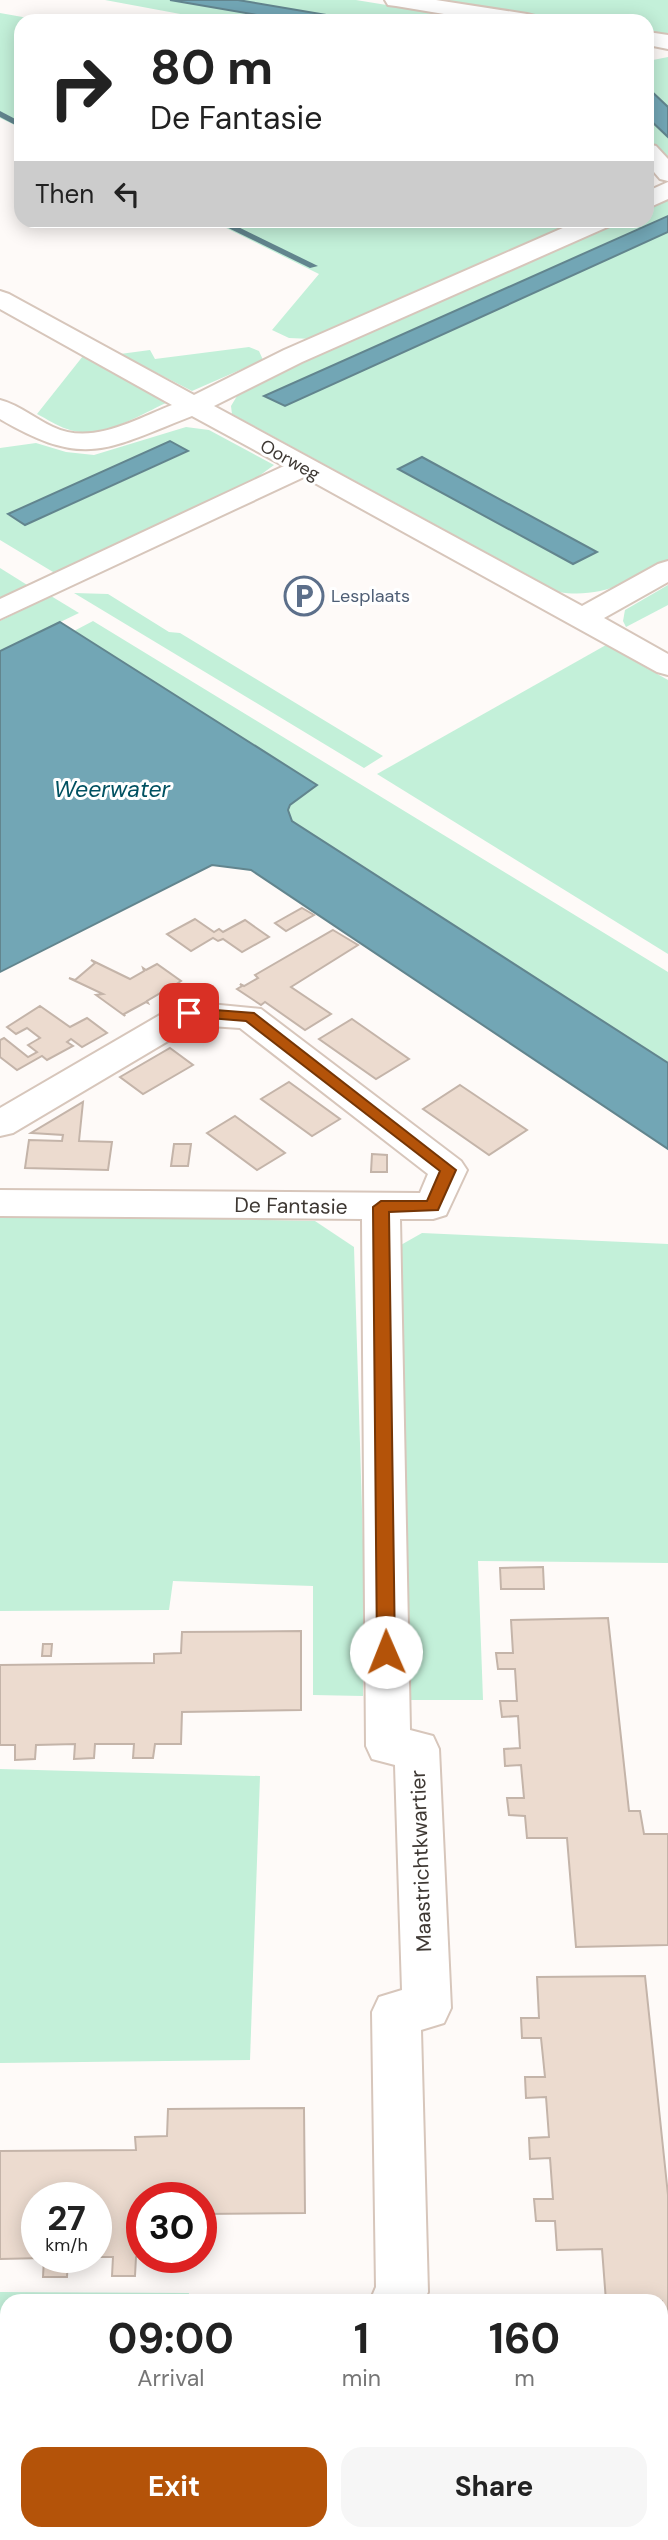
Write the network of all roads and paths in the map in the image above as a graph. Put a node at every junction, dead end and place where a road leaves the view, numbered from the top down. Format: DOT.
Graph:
graph roads {
  1 [pos="396,0"];
  2 [pos="483,14"];
  3 [pos="654,158"];
  4 [pos="668,174"];
  5 [pos="585,228"];
  6 [pos="0,299"];
  7 [pos="193,406"];
  8 [pos="0,408"];
  9 [pos="304,467"];
  10 [pos="668,570"];
  11 [pos="0,610"];
  12 [pos="581,619"];
  13 [pos="668,666"];
  14 [pos="0,1124"];
  15 [pos="0,1202"];
  16 [pos="381,1207"];
  17 [pos="400,2294"];
  1 -- 2 [label="street"];
  3 -- 4 [label="street"];
  5 -- 7 [label="street"];
  6 -- 7 [label="street, Oorweg"];
  7 -- 8 [label="street"];
  7 -- 9 [label="street, Oorweg"];
  9 -- 11 [label="street"];
  9 -- 12 [label="street, Oorweg"];
  10 -- 12 [label="street"];
  12 -- 13 [label="street, Oorweg"];
  14 -- 16 [label="street, De Fantasie"];
  15 -- 16 [label="street, De Fantasie"];
  16 -- 17 [label="street, Maastrichtkwartier"];
}
